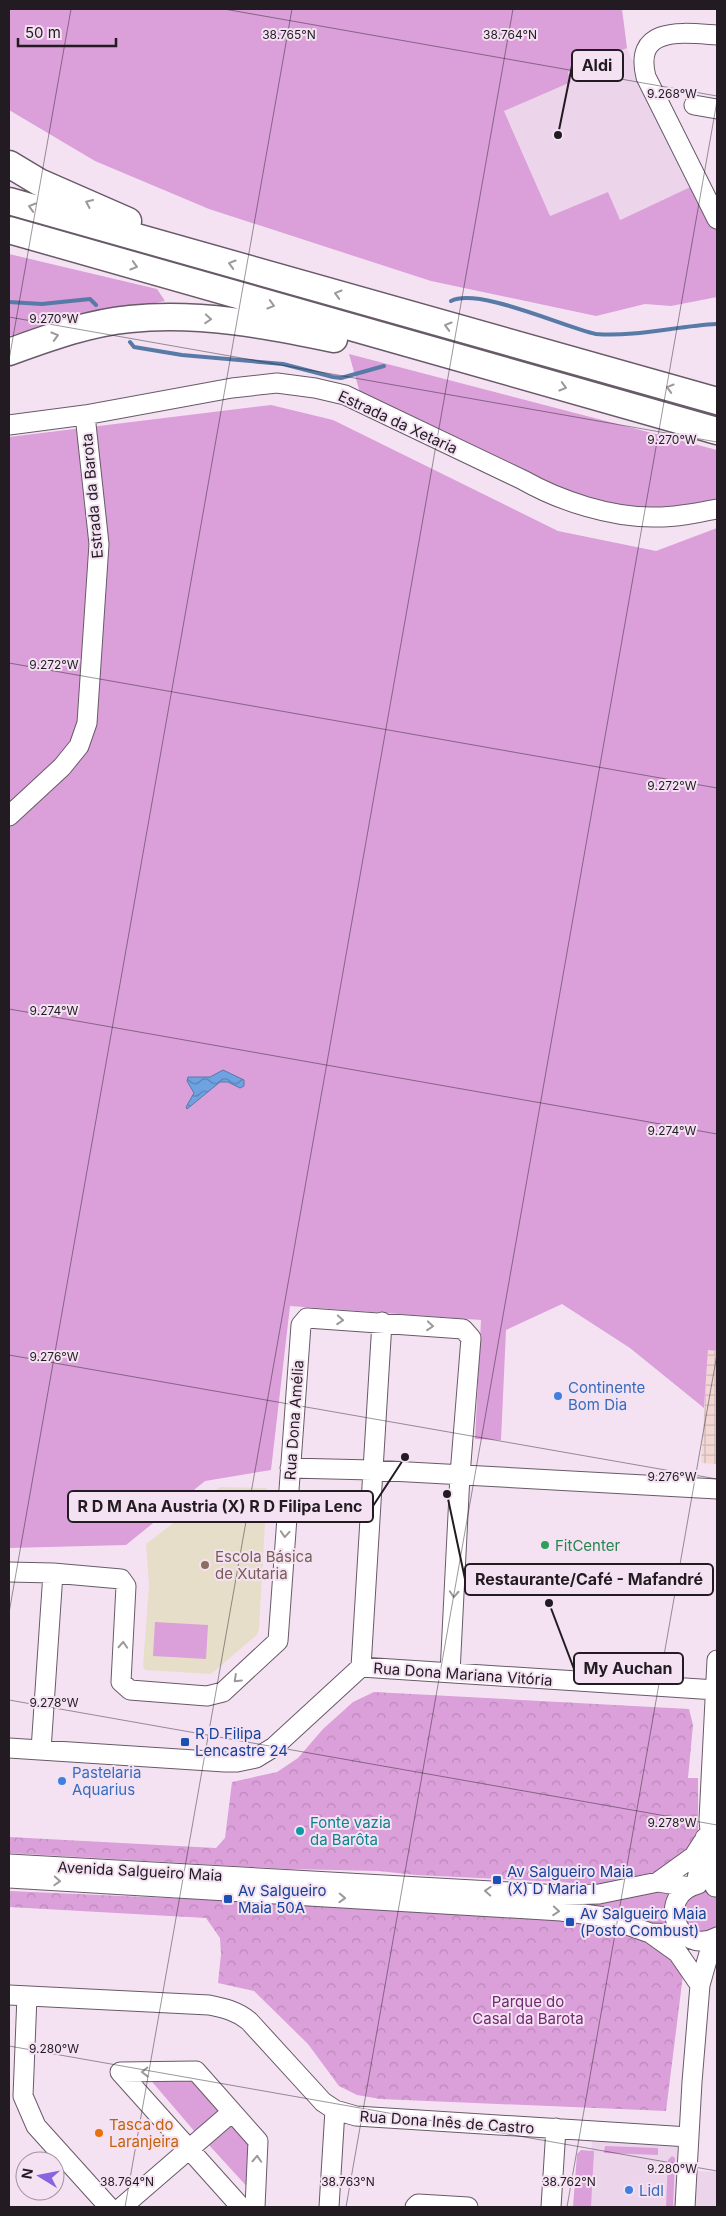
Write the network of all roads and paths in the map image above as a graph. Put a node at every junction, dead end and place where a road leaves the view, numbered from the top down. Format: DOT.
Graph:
graph roads {
  1 [pos="717,35"];
  2 [pos="694,105"];
  3 [pos="717,109"];
  4 [pos="9,164"];
  5 [pos="9,200"];
  6 [pos="717,219"];
  7 [pos="9,230"];
  8 [pos="197,254"];
  9 [pos="9,352"];
  10 [pos="516,374"];
  11 [pos="717,401"];
  12 [pos="85,415"];
  13 [pos="9,425"];
  14 [pos="717,431"];
  15 [pos="717,508"];
  16 [pos="9,816"];
  17 [pos="382,1322"];
  18 [pos="290,1468"];
  19 [pos="372,1470"];
  20 [pos="460,1475"];
  21 [pos="717,1489"];
  22 [pos="9,1572"];
  23 [pos="53,1573"];
  24 [pos="717,1660"];
  25 [pos="361,1667"];
  26 [pos="450,1673"];
  27 [pos="716,1690"];
  28 [pos="9,1748"];
  29 [pos="41,1750"];
  30 [pos="714,1788"];
  31 [pos="709,1820"];
  32 [pos="711,1845"];
  33 [pos="9,1864"];
  34 [pos="9,1878"];
  35 [pos="658,1882"];
  36 [pos="693,1886"];
  37 [pos="716,1887"];
  38 [pos="650,1933"];
  39 [pos="685,1936"];
  40 [pos="715,1938"];
  41 [pos="700,1985"];
  42 [pos="18,1995"];
  43 [pos="335,2110"];
  44 [pos="232,2112"];
  45 [pos="556,2128"];
  46 [pos="689,2137"];
  47 [pos="190,2148"];
  48 [pos="109,2207"];
  49 [pos="122,2207"];
  50 [pos="241,2207"];
  51 [pos="255,2207"];
  52 [pos="329,2207"];
  53 [pos="415,2207"];
  54 [pos="468,2207"];
  55 [pos="551,2207"];
  56 [pos="686,2207"];
  1 -- 6 [label="street"];
  2 -- 3 [label="street"];
  8 -- 4 [label="highway, one-way"];
  8 -- 5 [label="highway, one-way"];
  7 -- 10 [label="highway, one-way"];
  11 -- 8 [label="highway, one-way"];
  9 -- 10 [label="highway, one-way"];
  10 -- 14 [label="highway, one-way"];
  12 -- 13 [label="street, Estrada da Xetaria"];
  12 -- 15 [label="street, Estrada da Xetaria"];
  12 -- 16 [label="street, Estrada da Barota"];
  18 -- 17 [label="street, Rua Dona Amélia, one-way"];
  17 -- 19 [label="street"];
  17 -- 20 [label="street, one-way"];
  18 -- 19 [label="street"];
  18 -- 23 [label="street, Rua Dona Amélia, one-way"];
  19 -- 20 [label="street"];
  19 -- 25 [label="street"];
  20 -- 21 [label="street"];
  20 -- 26 [label="street, one-way"];
  22 -- 23 [label="street"];
  23 -- 29 [label="street"];
  24 -- 27 [label="street"];
  25 -- 26 [label="street, Rua Dona Mariana Vitória"];
  25 -- 29 [label="street"];
  26 -- 27 [label="street, Rua Dona Mariana Vitória"];
  27 -- 30 [label="street"];
  28 -- 29 [label="street"];
  30 -- 31 [label="street"];
  31 -- 32 [label="street"];
  31 -- 37 [label="street"];
  32 -- 35 [label="street"];
  32 -- 36 [label="street"];
  35 -- 33 [label="street, Avenida Salgueiro Maia, one-way"];
  34 -- 38 [label="street, Avenida Salgueiro Maia, one-way"];
  35 -- 36 [label="street, Avenida Salgueiro Maia"];
  36 -- 37 [label="street, Avenida Salgueiro Maia"];
  36 -- 39 [label="street"];
  38 -- 39 [label="street, Avenida Salgueiro Maia"];
  38 -- 41 [label="street"];
  39 -- 40 [label="street, Avenida Salgueiro Maia"];
  39 -- 41 [label="street"];
  40 -- 41 [label="street"];
  41 -- 46 [label="street"];
  42 -- 43 [label="street, Rua Dona Inês de Castro"];
  42 -- 48 [label="street"];
  43 -- 45 [label="street, Rua Dona Inês de Castro"];
  43 -- 52 [label="street"];
  44 -- 47 [label="street"];
  44 -- 47 [label="street, one-way"];
  51 -- 44 [label="street, one-way"];
  45 -- 46 [label="street, Rua Dona Inês de Castro"];
  45 -- 55 [label="street"];
  46 -- 56 [label="street"];
  47 -- 49 [label="street"];
  47 -- 50 [label="street"];
  53 -- 54 [label="street"];
}
